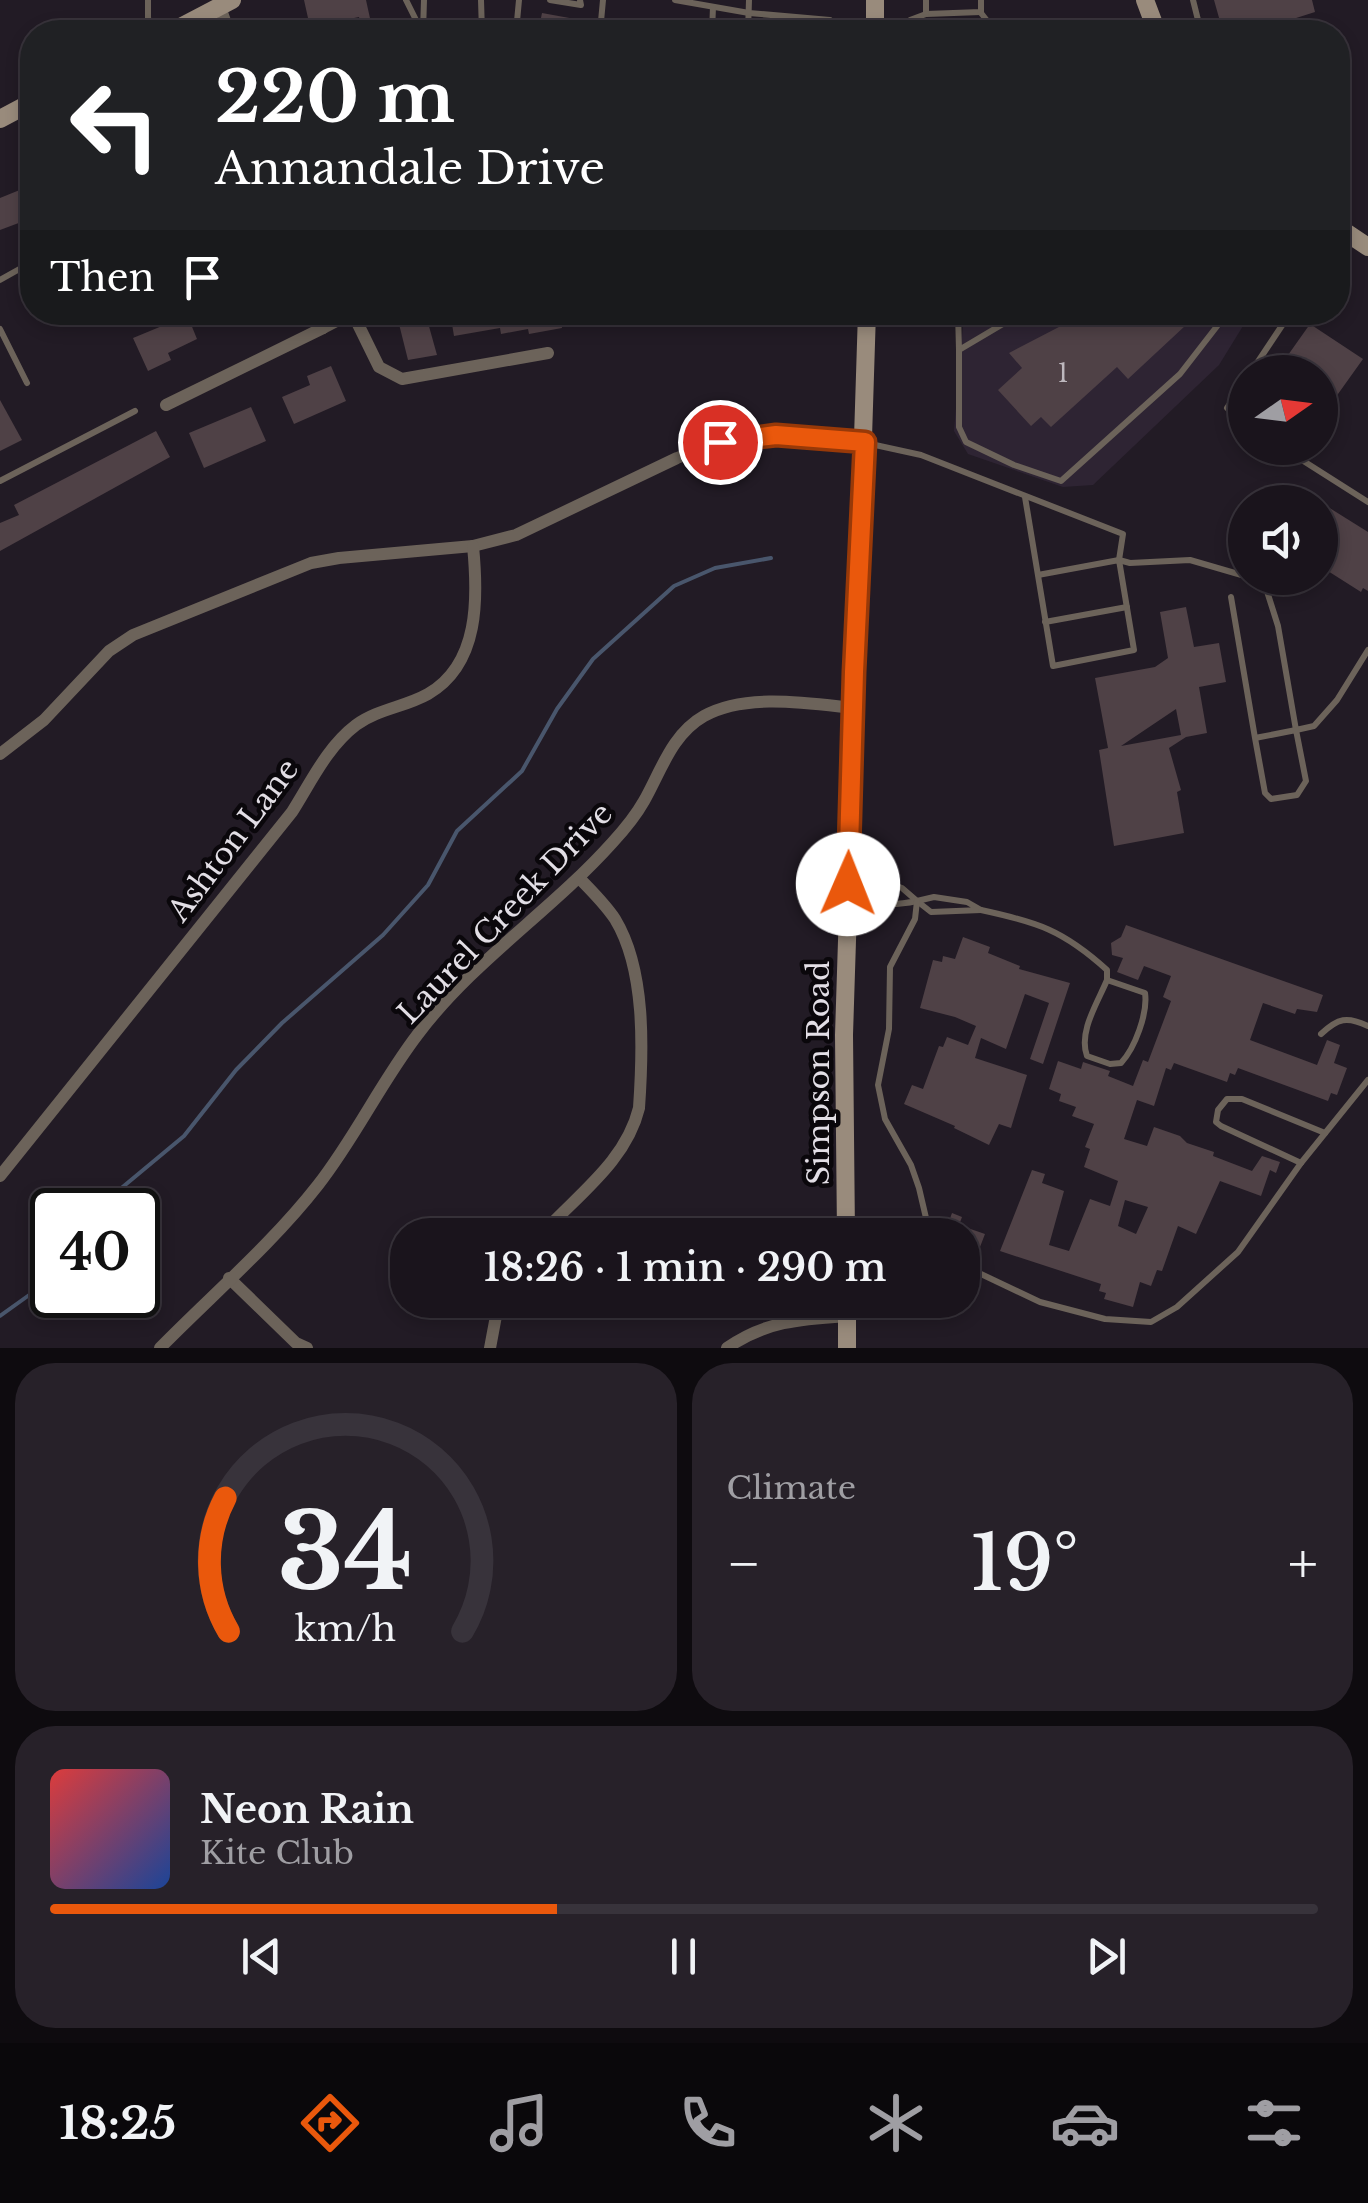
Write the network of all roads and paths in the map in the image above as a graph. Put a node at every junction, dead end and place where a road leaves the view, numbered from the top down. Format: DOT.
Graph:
graph roads {
  1 [pos="550,0"];
  2 [pos="580,0"];
  3 [pos="675,0"];
  4 [pos="750,0"];
  5 [pos="926,0"];
  6 [pos="981,0"];
  7 [pos="713,6"];
  8 [pos="981,12"];
  9 [pos="749,13"];
  10 [pos="926,14"];
  11 [pos="712,20"];
  12 [pos="749,20"];
  13 [pos="830,20"];
  14 [pos="910,20"];
  15 [pos="987,20"];
  16 [pos="322,325"];
  17 [pos="329,325"];
  18 [pos="358,325"];
  19 [pos="868,325"];
  20 [pos="958,325"];
  21 [pos="1000,325"];
  22 [pos="1218,325"];
  23 [pos="1283,325"];
  24 [pos="323,328"];
  25 [pos="0,329"];
  26 [pos="959,350"];
  27 [pos="548,354"];
  28 [pos="1263,355"];
  29 [pos="28,382"];
  30 [pos="166,404"];
  31 [pos="135,411"];
  32 [pos="865,442"];
  33 [pos="1310,465"];
  34 [pos="0,481"];
  35 [pos="1025,496"];
  36 [pos="1368,502"];
  37 [pos="474,546"];
  38 [pos="1119,560"];
  39 [pos="1228,572"];
  40 [pos="1038,575"];
  41 [pos="1268,595"];
  42 [pos="1231,597"];
  43 [pos="1126,607"];
  44 [pos="1045,622"];
  45 [pos="1368,650"];
  46 [pos="852,708"];
  47 [pos="1296,730"];
  48 [pos="1256,738"];
  49 [pos="0,754"];
  50 [pos="579,878"];
  51 [pos="848,884"];
  52 [pos="917,901"];
  53 [pos="981,910"];
  54 [pos="1107,980"];
  55 [pos="1368,1026"];
  56 [pos="1321,1034"];
  57 [pos="1368,1080"];
  58 [pos="1326,1133"];
  59 [pos="1301,1163"];
  60 [pos="0,1176"];
  61 [pos="558,1218"];
  62 [pos="846,1218"];
  63 [pos="925,1218"];
  64 [pos="980,1274"];
  65 [pos="229,1278"];
  66 [pos="496,1318"];
  67 [pos="796,1318"];
  68 [pos="847,1318"];
  69 [pos="160,1348"];
  70 [pos="307,1348"];
  71 [pos="490,1348"];
  72 [pos="727,1348"];
  73 [pos="847,1348"];
  1 -- 2 [label="lane"];
  3 -- 7 [label="lane"];
  4 -- 9 [label="lane"];
  5 -- 10 [label="lane"];
  6 -- 8 [label="lane"];
  7 -- 9 [label="lane"];
  7 -- 11 [label="lane"];
  8 -- 10 [label="lane"];
  8 -- 15 [label="lane"];
  9 -- 12 [label="lane"];
  9 -- 13 [label="lane"];
  10 -- 14 [label="lane"];
  16 -- 24 [label="street"];
  17 -- 24 [label="street"];
  18 -- 27 [label="street"];
  19 -- 32 [label="street, Simpson Road"];
  20 -- 26 [label="lane"];
  21 -- 26 [label="lane"];
  22 -- 26 [label="lane"];
  23 -- 28 [label="lane"];
  24 -- 30 [label="street"];
  25 -- 29 [label="lane"];
  31 -- 34 [label="lane"];
  32 -- 35 [label="lane"];
  32 -- 37 [label="street"];
  32 -- 46 [label="street, Simpson Road"];
  33 -- 36 [label="lane"];
  35 -- 38 [label="lane"];
  35 -- 40 [label="lane"];
  37 -- 49 [label="street"];
  37 -- 60 [label="street, Ashton Lane"];
  38 -- 39 [label="lane"];
  38 -- 40 [label="lane"];
  38 -- 43 [label="lane"];
  40 -- 44 [label="lane"];
  41 -- 47 [label="lane"];
  42 -- 48 [label="lane"];
  43 -- 44 [label="lane"];
  43 -- 44 [label="lane"];
  45 -- 47 [label="lane"];
  46 -- 50 [label="street, Laurel Creek Drive"];
  46 -- 51 [label="street, Simpson Road"];
  47 -- 48 [label="lane"];
  47 -- 48 [label="lane"];
  50 -- 61 [label="street"];
  50 -- 65 [label="street, Laurel Creek Drive"];
  51 -- 52 [label="lane"];
  51 -- 52 [label="lane"];
  51 -- 62 [label="street, Simpson Road"];
  52 -- 53 [label="lane"];
  52 -- 53 [label="lane"];
  52 -- 63 [label="lane"];
  53 -- 54 [label="lane"];
  54 -- 54 [label="lane"];
  55 -- 56 [label="lane"];
  57 -- 58 [label="lane"];
  58 -- 59 [label="lane"];
  58 -- 59 [label="lane"];
  59 -- 64 [label="lane"];
  65 -- 69 [label="street, Laurel Creek Drive"];
  65 -- 70 [label="street"];
  66 -- 71 [label="street"];
  67 -- 72 [label="street"];
  68 -- 73 [label="street"];
}
